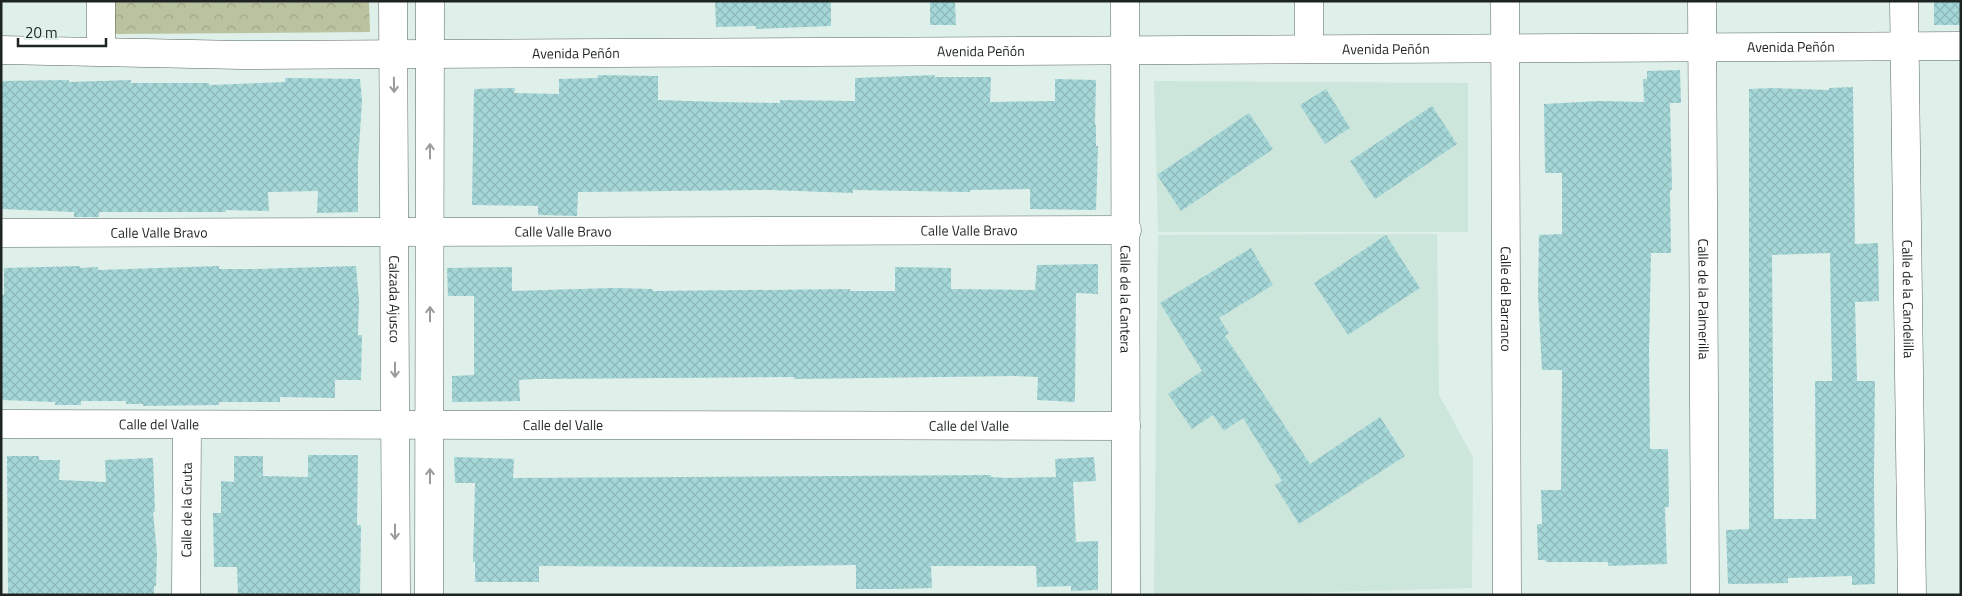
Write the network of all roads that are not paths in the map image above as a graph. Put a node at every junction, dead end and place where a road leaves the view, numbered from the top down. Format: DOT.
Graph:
graph roads {
  1 [pos="101,1"];
  2 [pos="394,1"];
  3 [pos="430,1"];
  4 [pos="1125,1"];
  5 [pos="1309,1"];
  6 [pos="1505,1"];
  7 [pos="1702,1"];
  8 [pos="1904,1"];
  9 [pos="1904,46"];
  10 [pos="1961,46"];
  11 [pos="1702,47"];
  12 [pos="1504,48"];
  13 [pos="1126,49"];
  14 [pos="1309,49"];
  15 [pos="1,50"];
  16 [pos="101,51"];
  17 [pos="430,53"];
  18 [pos="394,54"];
  19 [pos="1126,230"];
  20 [pos="396,232"];
  21 [pos="431,232"];
  22 [pos="1,233"];
  23 [pos="1,424"];
  24 [pos="187,424"];
  25 [pos="395,425"];
  26 [pos="430,425"];
  27 [pos="1126,426"];
  28 [pos="186,595"];
  29 [pos="396,595"];
  30 [pos="430,595"];
  31 [pos="1126,595"];
  32 [pos="1507,595"];
  33 [pos="1705,595"];
  34 [pos="1912,595"];
  1 -- 16 [label="street"];
  2 -- 18 [label="street, Calzada Ajusco"];
  3 -- 17 [label="street"];
  4 -- 13 [label="street, Calle de la Cantera"];
  5 -- 14 [label="street"];
  6 -- 12 [label="street, Calle del Barranco"];
  7 -- 11 [label="street, Calle de la Palmerilla"];
  8 -- 9 [label="street, Calle de la Candelilla"];
  9 -- 10 [label="street, Avenida Peñón"];
  9 -- 11 [label="street, Avenida Peñón"];
  9 -- 34 [label="street, Calle de la Candelilla"];
  11 -- 12 [label="street, Avenida Peñón"];
  11 -- 33 [label="street, Calle de la Palmerilla"];
  12 -- 14 [label="street, Avenida Peñón"];
  12 -- 32 [label="street, Calle del Barranco"];
  13 -- 14 [label="street, Avenida Peñón"];
  13 -- 17 [label="street, Avenida Peñón"];
  13 -- 19 [label="street, Calle de la Cantera"];
  15 -- 16 [label="street, Avenida Peñón"];
  16 -- 18 [label="street, Avenida Peñón"];
  17 -- 18 [label="street, Avenida Peñón"];
  21 -- 17 [label="street, one-way"];
  18 -- 20 [label="street, Calzada Ajusco, one-way"];
  19 -- 21 [label="street, Calle Valle Bravo"];
  19 -- 27 [label="street, Calle de la Cantera"];
  20 -- 21 [label="street, Calle Valle Bravo"];
  20 -- 22 [label="street, Calle Valle Bravo"];
  20 -- 25 [label="street, Calzada Ajusco, one-way"];
  26 -- 21 [label="street, one-way"];
  23 -- 24 [label="street, Calle del Valle"];
  24 -- 25 [label="street, Calle del Valle"];
  24 -- 28 [label="street, Calle de la Gruta"];
  25 -- 26 [label="street, Calle del Valle"];
  25 -- 29 [label="street, Calzada Ajusco, one-way"];
  26 -- 27 [label="street, Calle del Valle"];
  30 -- 26 [label="street, one-way"];
  27 -- 31 [label="street, Calle de la Cantera"];
}
